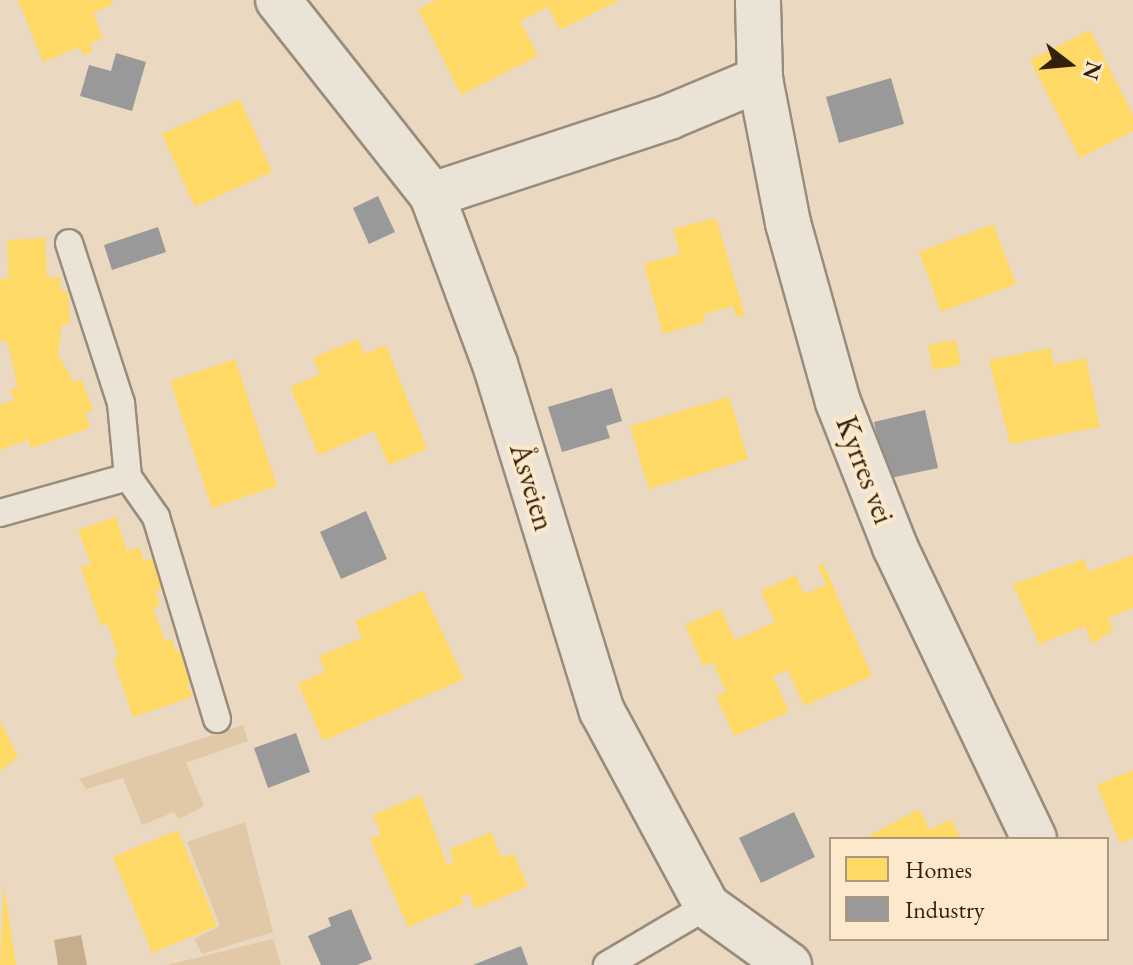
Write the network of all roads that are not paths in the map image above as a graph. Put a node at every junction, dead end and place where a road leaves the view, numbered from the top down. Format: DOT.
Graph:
graph roads {
  1 [pos="278,0"];
  2 [pos="758,0"];
  3 [pos="760,79"];
  4 [pos="432,195"];
  5 [pos="69,243"];
  6 [pos="128,477"];
  7 [pos="0,513"];
  8 [pos="217,719"];
  9 [pos="1033,837"];
  10 [pos="707,906"];
  11 [pos="607,965"];
  12 [pos="789,965"];
  1 -- 4 [label="street, Åsveien"];
  2 -- 3 [label="street, Kyrres vei"];
  3 -- 4 [label="street"];
  3 -- 9 [label="street, Kyrres vei"];
  4 -- 10 [label="street, Åsveien"];
  5 -- 6 [label="lane"];
  6 -- 7 [label="lane"];
  6 -- 8 [label="lane"];
  10 -- 11 [label="lane"];
  10 -- 12 [label="street, Åsveien"];
}
